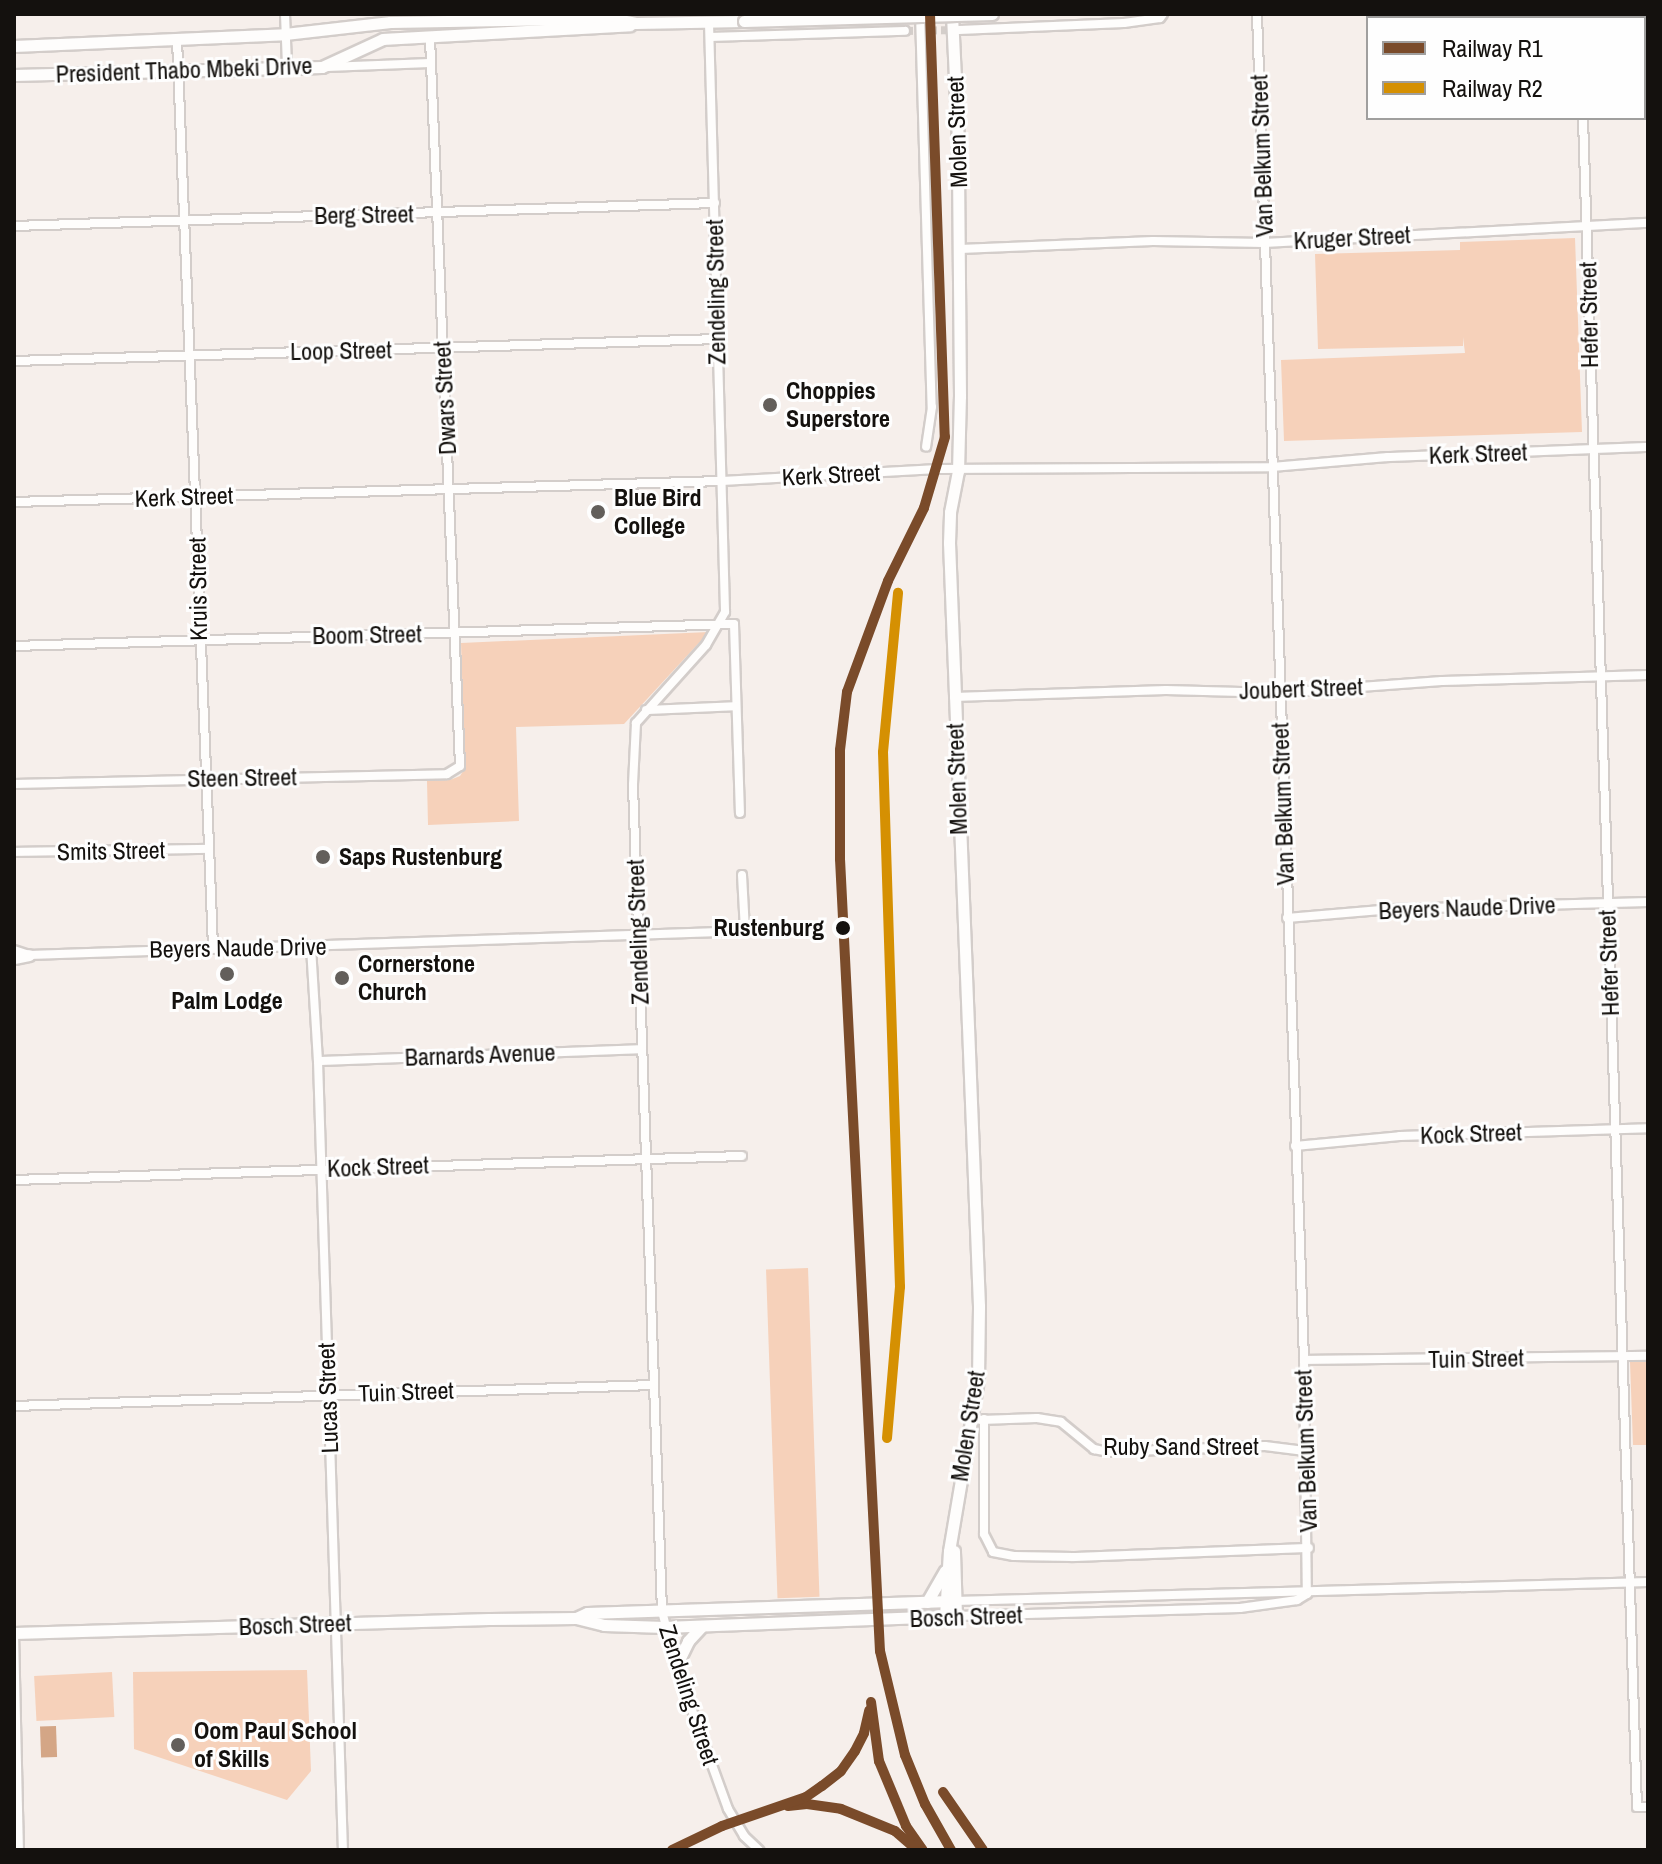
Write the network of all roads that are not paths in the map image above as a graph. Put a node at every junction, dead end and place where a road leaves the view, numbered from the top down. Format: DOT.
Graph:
graph roads {
  1 [pos="285,14"];
  2 [pos="920,14"];
  3 [pos="952,14"];
  4 [pos="992,14"];
  5 [pos="1163,14"];
  6 [pos="1257,14"];
  7 [pos="610,16"];
  8 [pos="635,23"];
  9 [pos="709,23"];
  10 [pos="602,29"];
  11 [pos="959,30"];
  12 [pos="905,31"];
  13 [pos="285,34"];
  14 [pos="430,37"];
  15 [pos="710,37"];
  16 [pos="177,39"];
  17 [pos="14,46"];
  18 [pos="430,63"];
  19 [pos="287,67"];
  20 [pos="322,67"];
  21 [pos="178,69"];
  22 [pos="14,75"];
  23 [pos="1583,120"];
  24 [pos="715,203"];
  25 [pos="436,213"];
  26 [pos="184,219"];
  27 [pos="1648,223"];
  28 [pos="1587,225"];
  29 [pos="14,226"];
  30 [pos="1264,243"];
  31 [pos="960,249"];
  32 [pos="717,339"];
  33 [pos="443,348"];
  34 [pos="190,355"];
  35 [pos="14,361"];
  36 [pos="926,447"];
  37 [pos="1648,447"];
  38 [pos="1592,450"];
  39 [pos="1272,467"];
  40 [pos="958,471"];
  41 [pos="722,481"];
  42 [pos="449,490"];
  43 [pos="196,497"];
  44 [pos="14,502"];
  45 [pos="720,625"];
  46 [pos="455,633"];
  47 [pos="199,640"];
  48 [pos="14,646"];
  49 [pos="1648,675"];
  50 [pos="1600,676"];
  51 [pos="1279,693"];
  52 [pos="954,697"];
  53 [pos="736,706"];
  54 [pos="646,710"];
  55 [pos="460,759"];
  56 [pos="205,779"];
  57 [pos="14,784"];
  58 [pos="740,813"];
  59 [pos="209,849"];
  60 [pos="14,852"];
  61 [pos="742,875"];
  62 [pos="1648,902"];
  63 [pos="1607,903"];
  64 [pos="1287,918"];
  65 [pos="637,936"];
  66 [pos="213,947"];
  67 [pos="311,947"];
  68 [pos="14,950"];
  69 [pos="29,955"];
  70 [pos="14,958"];
  71 [pos="642,1049"];
  72 [pos="318,1061"];
  73 [pos="1648,1128"];
  74 [pos="1614,1130"];
  75 [pos="1295,1146"];
  76 [pos="742,1156"];
  77 [pos="644,1157"];
  78 [pos="320,1170"];
  79 [pos="14,1180"];
  80 [pos="1648,1356"];
  81 [pos="1622,1357"];
  82 [pos="1304,1360"];
  83 [pos="654,1385"];
  84 [pos="327,1395"];
  85 [pos="14,1406"];
  86 [pos="984,1419"];
  87 [pos="970,1421"];
  88 [pos="1305,1451"];
  89 [pos="951,1543"];
  90 [pos="1309,1548"];
  91 [pos="947,1568"];
  92 [pos="1633,1582"];
  93 [pos="1648,1582"];
  94 [pos="1307,1594"];
  95 [pos="950,1601"];
  96 [pos="927,1602"];
  97 [pos="662,1611"];
  98 [pos="950,1616"];
  99 [pos="576,1618"];
  100 [pos="337,1623"];
  101 [pos="664,1627"];
  102 [pos="701,1627"];
  103 [pos="14,1632"];
  104 [pos="676,1666"];
  105 [pos="1648,1807"];
  106 [pos="19,1850"];
  107 [pos="343,1850"];
  108 [pos="759,1850"];
  1 -- 13 [label="street"];
  2 -- 36 [label="street, Molen Street"];
  3 -- 31 [label="street, Molen Street"];
  4 -- 9 [label="street, President Thabo Mbeki Drive, bridge"];
  5 -- 11 [label="street"];
  6 -- 30 [label="street, Van Belkum Street"];
  7 -- 8 [label="street, President Thabo Mbeki Drive"];
  7 -- 10 [label="street"];
  7 -- 13 [label="street, President Thabo Mbeki Drive"];
  8 -- 9 [label="street, President Thabo Mbeki Drive"];
  8 -- 10 [label="street, President Thabo Mbeki Drive"];
  9 -- 15 [label="street, Zendeling Street"];
  10 -- 14 [label="street, President Thabo Mbeki Drive"];
  12 -- 15 [label="street"];
  13 -- 16 [label="street, President Thabo Mbeki Drive"];
  13 -- 19 [label="street"];
  14 -- 18 [label="street, Dwars Street"];
  14 -- 20 [label="street, President Thabo Mbeki Drive"];
  15 -- 24 [label="street, Zendeling Street"];
  16 -- 17 [label="street, President Thabo Mbeki Drive"];
  16 -- 21 [label="street, Kruis Street"];
  18 -- 20 [label="street"];
  18 -- 25 [label="street, Dwars Street"];
  19 -- 20 [label="street, President Thabo Mbeki Drive"];
  19 -- 21 [label="street, President Thabo Mbeki Drive"];
  21 -- 22 [label="street, President Thabo Mbeki Drive"];
  21 -- 26 [label="street, Kruis Street"];
  23 -- 28 [label="street, Hefer Street"];
  24 -- 25 [label="street, Berg Street"];
  24 -- 32 [label="street, Zendeling Street"];
  25 -- 26 [label="street, Berg Street"];
  25 -- 33 [label="street, Dwars Street"];
  26 -- 29 [label="street, Berg Street"];
  26 -- 34 [label="street, Kruis Street"];
  27 -- 28 [label="street, Kruger Street"];
  28 -- 30 [label="street, Kruger Street"];
  28 -- 38 [label="street, Hefer Street"];
  30 -- 31 [label="street, Kruger Street"];
  30 -- 39 [label="street, Van Belkum Street"];
  31 -- 40 [label="street, Molen Street"];
  32 -- 33 [label="street, Loop Street"];
  32 -- 41 [label="street, Zendeling Street"];
  33 -- 34 [label="street, Loop Street"];
  33 -- 42 [label="street, Dwars Street"];
  34 -- 35 [label="street, Loop Street"];
  34 -- 43 [label="street, Kruis Street"];
  37 -- 38 [label="street, Kerk Street"];
  38 -- 39 [label="street, Kerk Street"];
  38 -- 50 [label="street, Hefer Street"];
  39 -- 40 [label="street, Kerk Street"];
  39 -- 51 [label="street, Van Belkum Street"];
  40 -- 41 [label="street, Kerk Street"];
  40 -- 52 [label="street, Molen Street"];
  41 -- 42 [label="street, Kerk Street"];
  41 -- 45 [label="street, Zendeling Street"];
  42 -- 43 [label="street, Kerk Street"];
  42 -- 46 [label="street, Dwars Street"];
  43 -- 44 [label="street, Kerk Street"];
  43 -- 47 [label="street, Kruis Street"];
  45 -- 46 [label="street, Boom Street"];
  45 -- 53 [label="street"];
  45 -- 54 [label="street, Zendeling Street"];
  46 -- 47 [label="street, Boom Street"];
  46 -- 55 [label="street, Dwars Street"];
  47 -- 48 [label="street, Boom Street"];
  47 -- 56 [label="street, Kruis Street"];
  49 -- 50 [label="street, Joubert Street"];
  50 -- 51 [label="street, Joubert Street"];
  50 -- 63 [label="street, Hefer Street"];
  51 -- 52 [label="street, Joubert Street"];
  51 -- 64 [label="street, Van Belkum Street"];
  52 -- 87 [label="street, Molen Street"];
  53 -- 54 [label="street"];
  53 -- 58 [label="street"];
  54 -- 65 [label="street, Zendeling Street"];
  55 -- 56 [label="street, Steen Street"];
  56 -- 57 [label="street, Steen Street"];
  56 -- 59 [label="street, Kruis Street"];
  59 -- 60 [label="street, Smits Street"];
  59 -- 66 [label="street, Kruis Street"];
  61 -- 65 [label="street, Beyers Naude Drive"];
  62 -- 63 [label="street, Beyers Naude Drive"];
  63 -- 64 [label="street, Beyers Naude Drive"];
  63 -- 74 [label="street, Hefer Street"];
  64 -- 75 [label="street, Van Belkum Street"];
  65 -- 67 [label="street, Beyers Naude Drive"];
  65 -- 71 [label="street, Zendeling Street"];
  66 -- 67 [label="street, Beyers Naude Drive"];
  66 -- 69 [label="street, Beyers Naude Drive"];
  67 -- 72 [label="street, Lucas Street"];
  68 -- 69 [label="street, Beyers Naude Drive"];
  69 -- 70 [label="street"];
  71 -- 72 [label="street, Barnards Avenue"];
  71 -- 77 [label="street, Zendeling Street"];
  72 -- 78 [label="street, Lucas Street"];
  73 -- 74 [label="street, Kock Street"];
  74 -- 75 [label="street, Kock Street"];
  74 -- 81 [label="street, Hefer Street"];
  75 -- 82 [label="street, Van Belkum Street"];
  76 -- 77 [label="street, Kock Street"];
  77 -- 78 [label="street, Kock Street"];
  77 -- 83 [label="street, Zendeling Street"];
  78 -- 79 [label="street, Kock Street"];
  78 -- 84 [label="street, Lucas Street"];
  80 -- 81 [label="street, Tuin Street"];
  81 -- 82 [label="street, Tuin Street"];
  81 -- 92 [label="street, Hefer Street"];
  82 -- 88 [label="street, Van Belkum Street"];
  83 -- 84 [label="street, Tuin Street"];
  83 -- 97 [label="street, Zendeling Street"];
  84 -- 85 [label="street, Tuin Street"];
  84 -- 100 [label="street, Lucas Street"];
  86 -- 87 [label="street, Ruby Sand Street"];
  86 -- 88 [label="street, Ruby Sand Street"];
  86 -- 90 [label="street"];
  87 -- 89 [label="street, Molen Street"];
  88 -- 90 [label="street, Van Belkum Street"];
  89 -- 91 [label="street"];
  89 -- 95 [label="street"];
  90 -- 94 [label="street, Van Belkum Street"];
  91 -- 95 [label="street"];
  91 -- 96 [label="street"];
  92 -- 93 [label="street, Bosch Street"];
  92 -- 94 [label="street, Bosch Street"];
  92 -- 105 [label="street, Hefer Street"];
  94 -- 95 [label="street, Bosch Street"];
  94 -- 98 [label="street, Bosch Street"];
  95 -- 96 [label="street, Bosch Street"];
  95 -- 98 [label="street"];
  96 -- 97 [label="street, Bosch Street"];
  97 -- 99 [label="street, Bosch Street"];
  97 -- 101 [label="street, Zendeling Street"];
  98 -- 102 [label="street, Bosch Street"];
  99 -- 100 [label="street, Bosch Street"];
  99 -- 101 [label="street, Bosch Street"];
  100 -- 103 [label="street, Bosch Street"];
  100 -- 107 [label="street, Lucas Street"];
  101 -- 102 [label="street, Bosch Street"];
  101 -- 104 [label="street, Zendeling Street"];
  102 -- 104 [label="street"];
  103 -- 106 [label="street"];
  104 -- 108 [label="street, Zendeling Street"];
}
